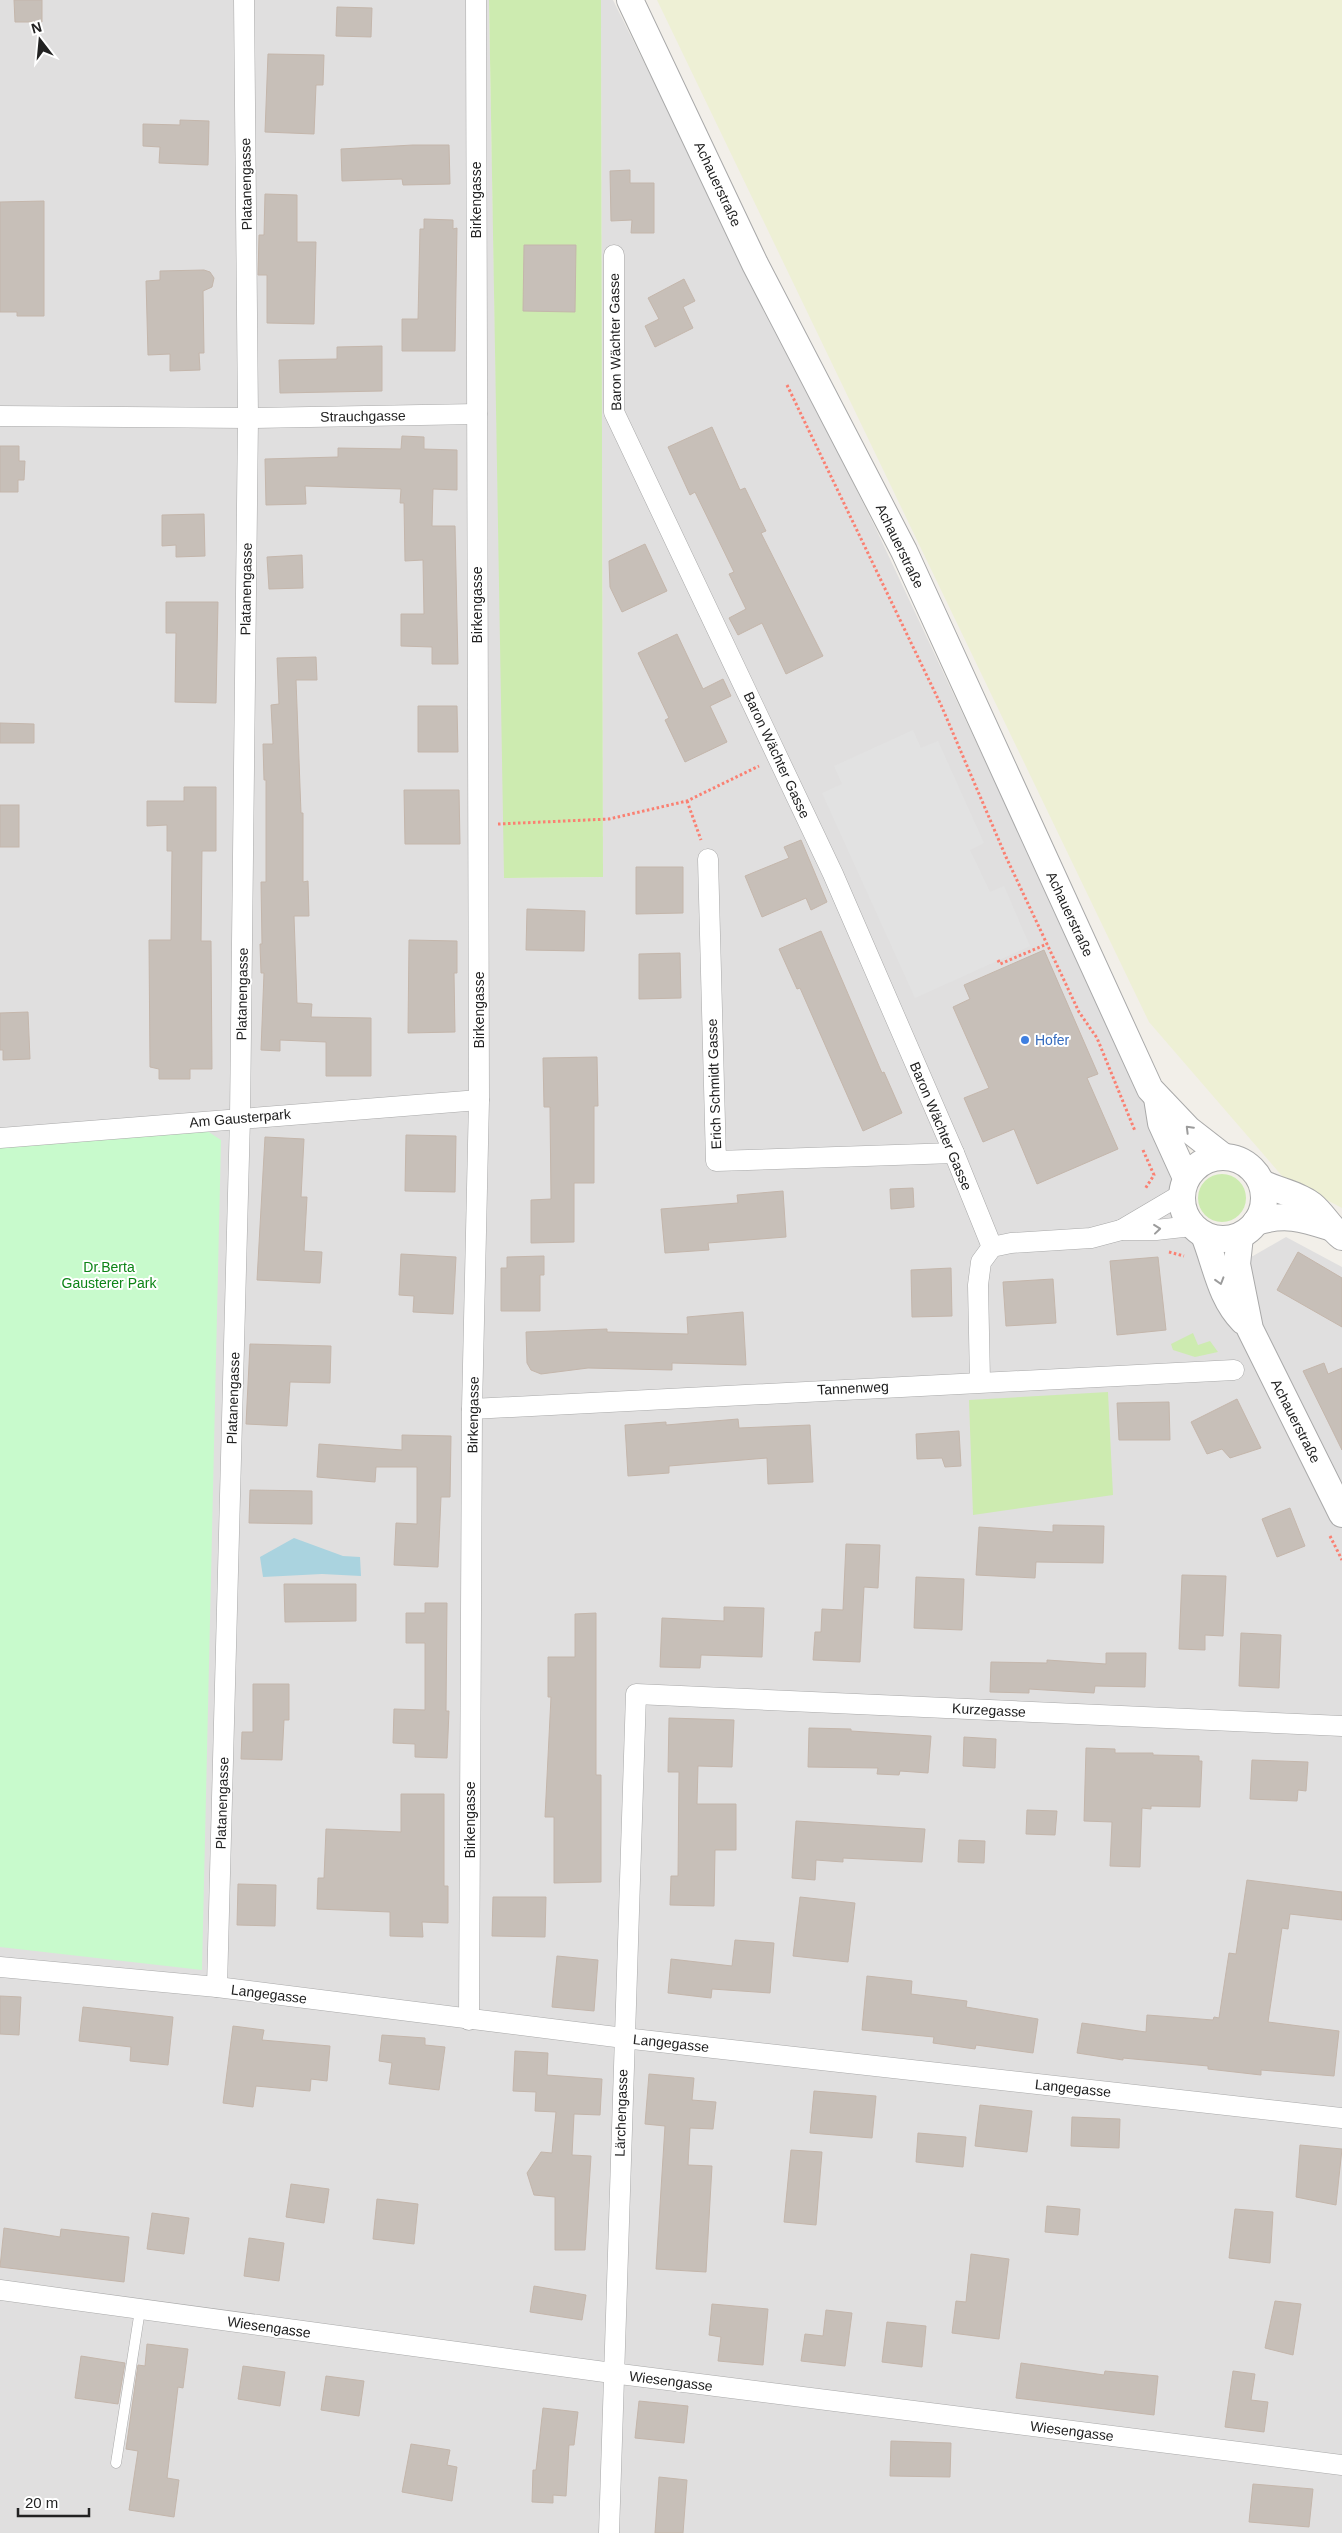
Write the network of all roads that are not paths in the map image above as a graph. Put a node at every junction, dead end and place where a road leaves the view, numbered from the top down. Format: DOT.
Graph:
graph roads {
  1 [pos="244,0"];
  2 [pos="476,0"];
  3 [pos="630,0"];
  4 [pos="614,255"];
  5 [pos="477,414"];
  6 [pos="0,416"];
  7 [pos="248,418"];
  8 [pos="708,859"];
  9 [pos="1157,1098"];
  10 [pos="480,1100"];
  11 [pos="240,1118"];
  12 [pos="0,1138"];
  13 [pos="954,1153"];
  14 [pos="1224,1157"];
  15 [pos="1262,1183"];
  16 [pos="1184,1186"];
  17 [pos="1153,1221"];
  18 [pos="1248,1229"];
  19 [pos="1198,1230"];
  20 [pos="1336,1232"];
  21 [pos="992,1247"];
  22 [pos="1250,1329"];
  23 [pos="1234,1370"];
  24 [pos="980,1381"];
  25 [pos="472,1410"];
  26 [pos="1336,1524"];
  27 [pos="636,1694"];
  28 [pos="1342,1726"];
  29 [pos="0,1967"];
  30 [pos="217,1987"];
  31 [pos="469,2020"];
  32 [pos="624,2038"];
  33 [pos="1342,2118"];
  34 [pos="0,2290"];
  35 [pos="140,2310"];
  36 [pos="612,2373"];
  37 [pos="116,2463"];
  38 [pos="1342,2465"];
  39 [pos="609,2533"];
  1 -- 7 [label="street, Platanengasse"];
  2 -- 5 [label="street, Birkengasse"];
  3 -- 9 [label="street, Achauerstraße"];
  4 -- 13 [label="street, Baron Wächter Gasse"];
  5 -- 7 [label="street, Strauchgasse"];
  5 -- 10 [label="street, Birkengasse"];
  6 -- 7 [label="street, Strauchgasse"];
  7 -- 11 [label="street, Platanengasse"];
  8 -- 13 [label="street, Erich Schmidt Gasse"];
  14 -- 9 [label="street, Achauerstraße, one-way"];
  9 -- 16 [label="street, Achauerstraße"];
  10 -- 11 [label="street, Am Gausterpark"];
  10 -- 25 [label="street, Birkengasse"];
  11 -- 12 [label="street, Am Gausterpark"];
  11 -- 30 [label="street, Platanengasse"];
  13 -- 21 [label="street, Baron Wächter Gasse"];
  14 -- 15 [label="street"];
  14 -- 16 [label="street"];
  15 -- 18 [label="street"];
  15 -- 20 [label="street"];
  16 -- 17 [label="street"];
  16 -- 19 [label="street"];
  17 -- 19 [label="street, one-way"];
  17 -- 21 [label="street"];
  18 -- 19 [label="street"];
  18 -- 20 [label="street"];
  18 -- 22 [label="street, Achauerstraße"];
  19 -- 22 [label="street, Achauerstraße, one-way"];
  21 -- 24 [label="street"];
  22 -- 26 [label="street, Achauerstraße"];
  23 -- 24 [label="street, Tannenweg"];
  24 -- 25 [label="street, Tannenweg"];
  25 -- 31 [label="street, Birkengasse"];
  27 -- 28 [label="street, Kurzegasse"];
  27 -- 32 [label="street, Lärchengasse"];
  29 -- 30 [label="street, Langegasse"];
  30 -- 31 [label="street, Langegasse"];
  31 -- 32 [label="street, Langegasse"];
  32 -- 33 [label="street, Langegasse"];
  32 -- 36 [label="street, Lärchengasse"];
  34 -- 35 [label="street, Wiesengasse"];
  35 -- 36 [label="street, Wiesengasse"];
  35 -- 37 [label="lane"];
  36 -- 38 [label="street, Wiesengasse"];
  36 -- 39 [label="street, Lärchengasse"];
}
